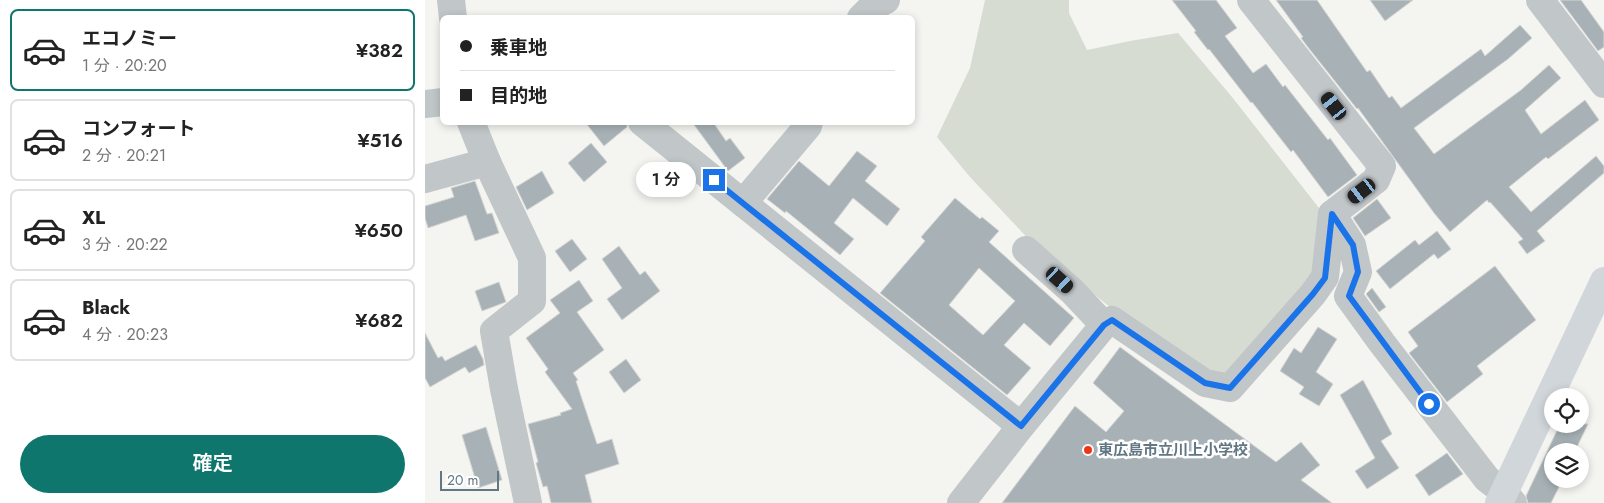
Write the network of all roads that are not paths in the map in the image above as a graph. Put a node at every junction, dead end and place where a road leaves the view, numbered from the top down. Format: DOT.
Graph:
graph roads {
  1 [pos="451,0"];
  2 [pos="886,0"];
  3 [pos="1251,0"];
  4 [pos="1540,0"];
  5 [pos="453,15"];
  6 [pos="864,15"];
  7 [pos="1604,84"];
  8 [pos="440,102"];
  9 [pos="425,104"];
  10 [pos="472,125"];
  11 [pos="646,125"];
  12 [pos="808,125"];
  13 [pos="487,162"];
  14 [pos="425,179"];
  15 [pos="743,203"];
  16 [pos="1332,214"];
  17 [pos="1026,250"];
  18 [pos="1604,281"];
  19 [pos="1104,325"];
  20 [pos="1021,426"];
  21 [pos="1505,499"];
  22 [pos="529,503"];
  23 [pos="961,503"];
  1 -- 5 [label="street"];
  2 -- 6 [label="street"];
  3 -- 16 [label="street"];
  4 -- 7 [label="street"];
  8 -- 9 [label="street"];
  10 -- 13 [label="street"];
  11 -- 15 [label="street"];
  12 -- 15 [label="street"];
  13 -- 14 [label="street"];
  13 -- 22 [label="street"];
  15 -- 20 [label="street"];
  16 -- 19 [label="street"];
  16 -- 21 [label="street"];
  17 -- 19 [label="street"];
  18 -- 21 [label="main road"];
  19 -- 20 [label="street"];
  20 -- 23 [label="street"];
}
